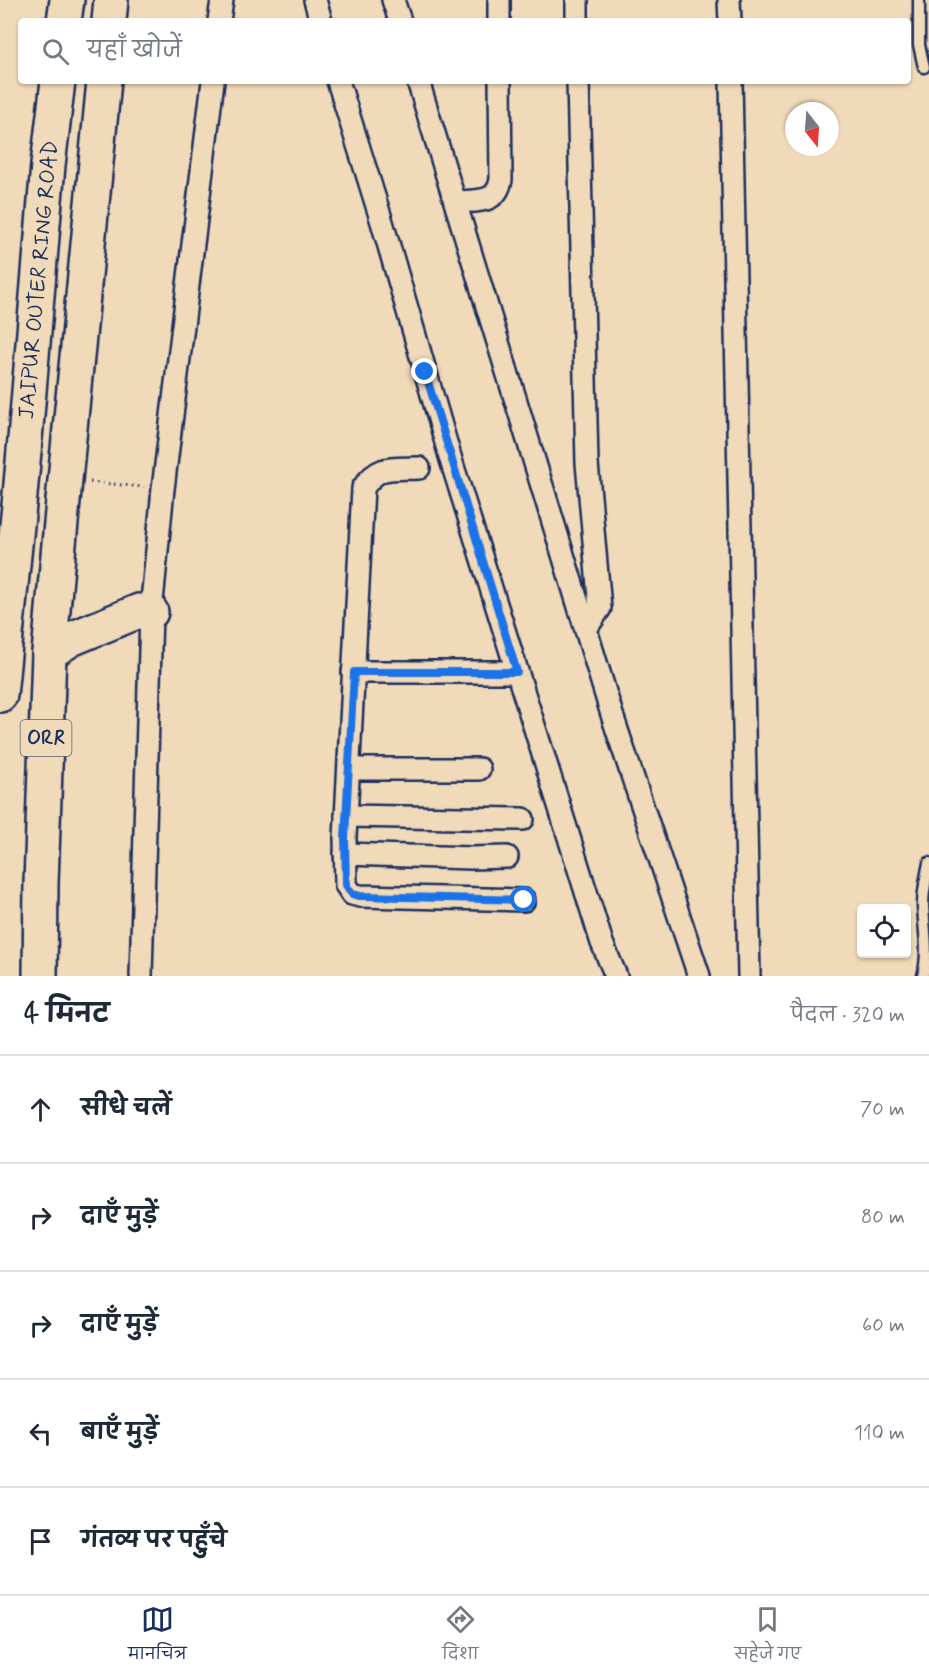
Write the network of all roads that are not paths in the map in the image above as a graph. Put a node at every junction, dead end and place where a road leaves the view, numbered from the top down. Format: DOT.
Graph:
graph roads {
  1 [pos="67,0"];
  2 [pos="111,0"];
  3 [pos="222,0"];
  4 [pos="315,0"];
  5 [pos="393,0"];
  6 [pos="499,0"];
  7 [pos="577,0"];
  8 [pos="729,0"];
  9 [pos="919,0"];
  10 [pos="64,18"];
  11 [pos="109,18"];
  12 [pos="219,18"];
  13 [pos="320,18"];
  14 [pos="399,18"];
  15 [pos="499,18"];
  16 [pos="577,18"];
  17 [pos="730,18"];
  18 [pos="924,67"];
  19 [pos="58,84"];
  20 [pos="104,84"];
  21 [pos="213,84"];
  22 [pos="339,84"];
  23 [pos="419,84"];
  24 [pos="500,84"];
  25 [pos="578,84"];
  26 [pos="731,84"];
  27 [pos="456,202"];
  28 [pos="419,468"];
  29 [pos="152,612"];
  30 [pos="585,629"];
  31 [pos="49,653"];
  32 [pos="354,672"];
  33 [pos="517,672"];
  34 [pos="0,695"];
  35 [pos="349,769"];
  36 [pos="479,769"];
  37 [pos="346,816"];
  38 [pos="523,819"];
  39 [pos="345,855"];
  40 [pos="507,857"];
  41 [pos="929,863"];
  42 [pos="524,900"];
  43 [pos="40,976"];
  44 [pos="141,976"];
  45 [pos="616,976"];
  46 [pos="699,976"];
  47 [pos="749,976"];
  48 [pos="923,976"];
  1 -- 10 [label="highway"];
  2 -- 11 [label="highway"];
  3 -- 12 [label="street"];
  4 -- 13 [label="street"];
  5 -- 14 [label="street"];
  6 -- 15 [label="street"];
  7 -- 16 [label="street"];
  8 -- 17 [label="street"];
  9 -- 18 [label="lane"];
  19 -- 34 [label="highway, JAIPUR OUTER RING ROAD / ORR, bridge"];
  20 -- 31 [label="highway, ORR, bridge"];
  21 -- 29 [label="street"];
  22 -- 33 [label="street"];
  23 -- 27 [label="street"];
  24 -- 27 [label="street"];
  25 -- 30 [label="street"];
  26 -- 47 [label="street"];
  27 -- 30 [label="street"];
  28 -- 32 [label="street"];
  29 -- 31 [label="highway"];
  29 -- 44 [label="street"];
  30 -- 46 [label="street"];
  31 -- 43 [label="highway, ORR"];
  32 -- 33 [label="street"];
  32 -- 35 [label="street"];
  33 -- 45 [label="street"];
  35 -- 36 [label="street"];
  35 -- 37 [label="street"];
  37 -- 38 [label="street"];
  37 -- 39 [label="street"];
  39 -- 40 [label="street"];
  39 -- 42 [label="street"];
  41 -- 48 [label="lane"];
}
